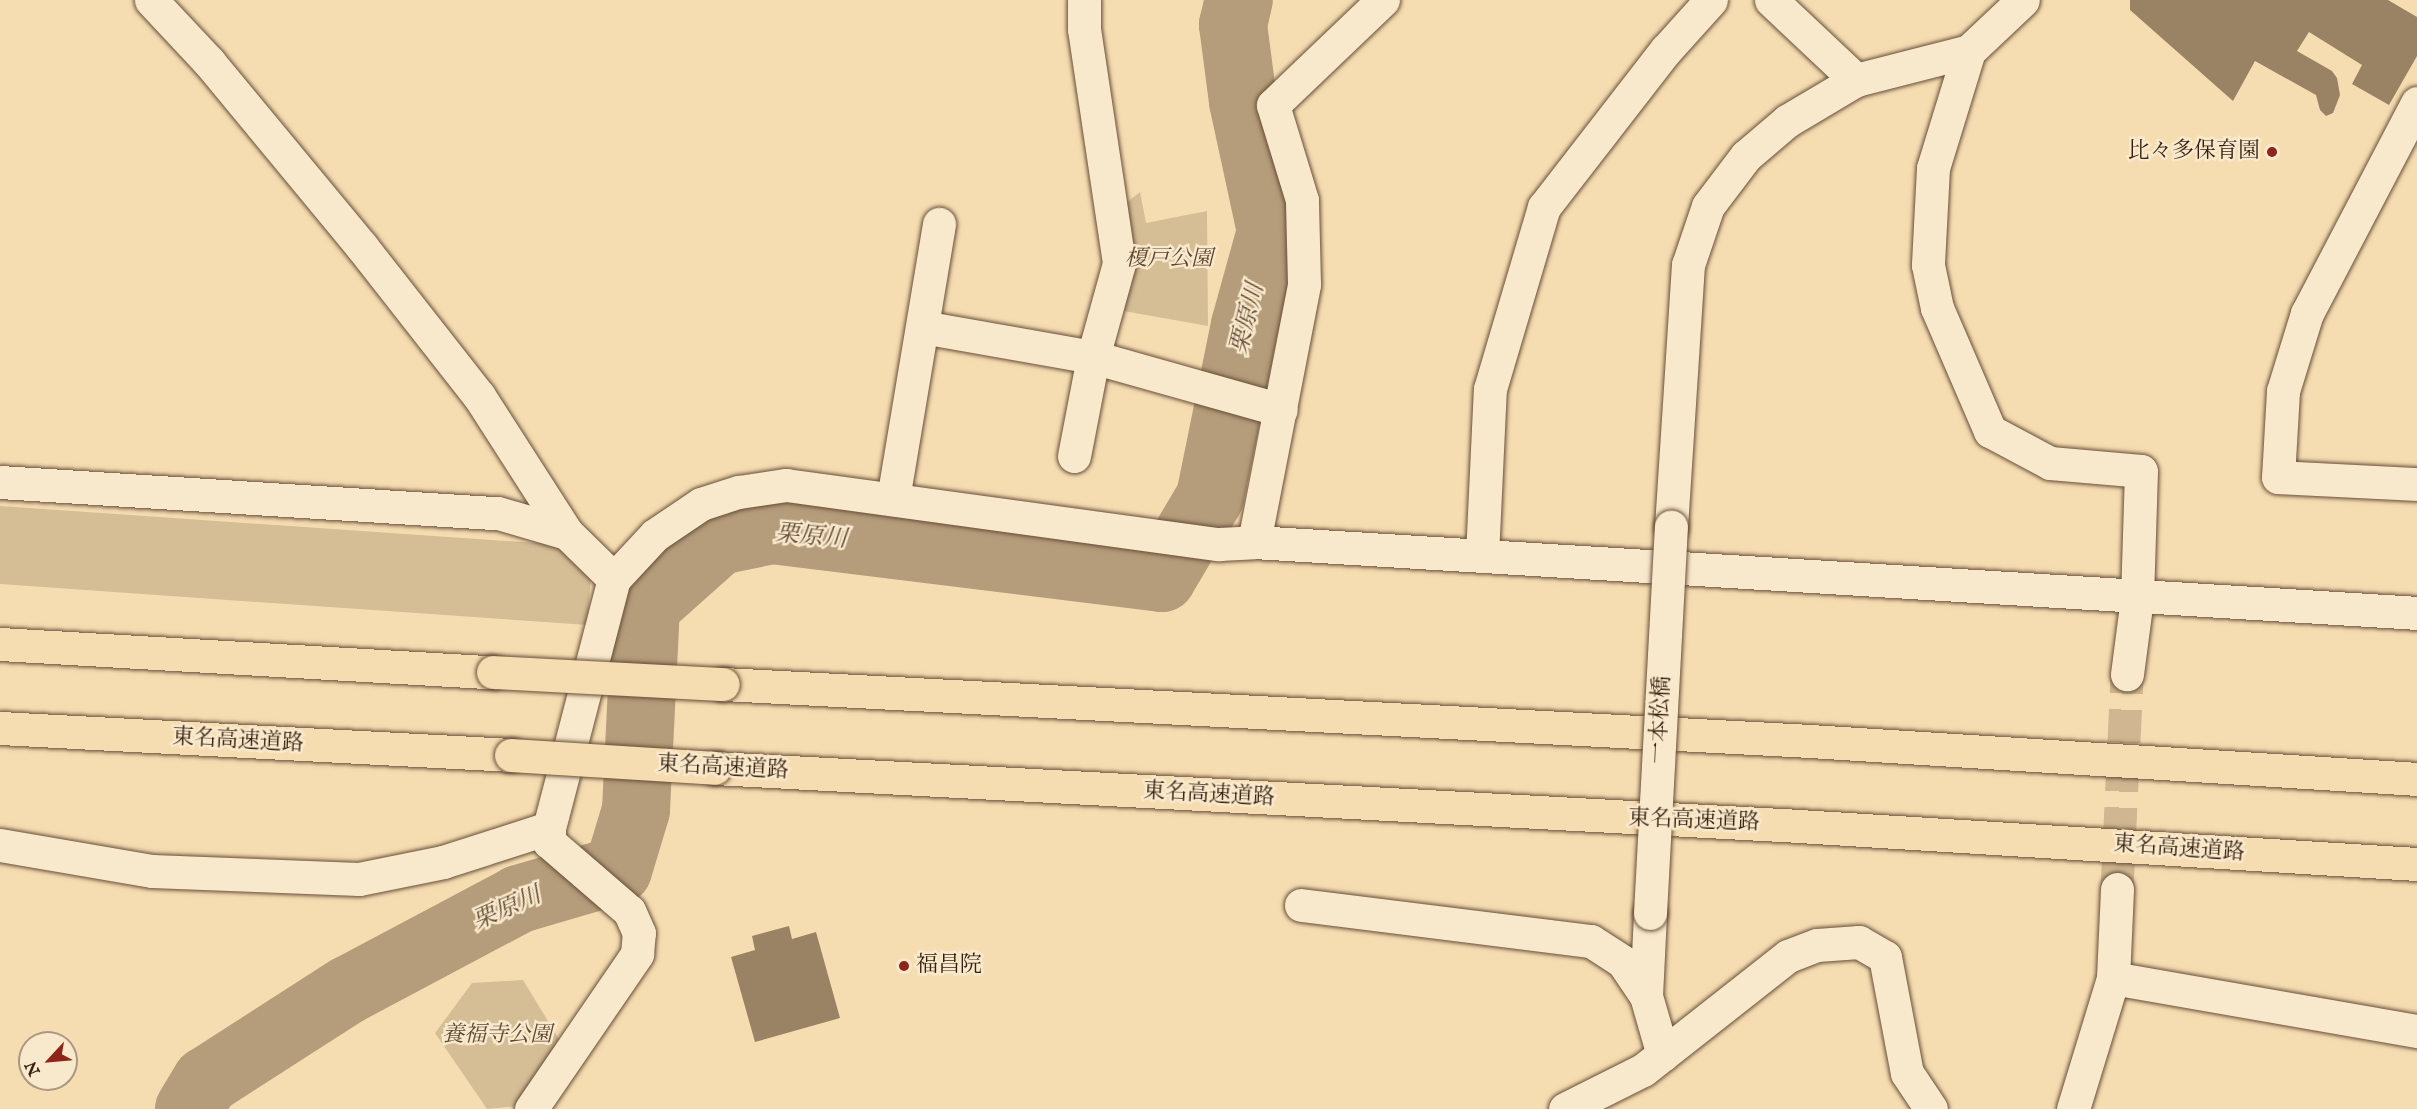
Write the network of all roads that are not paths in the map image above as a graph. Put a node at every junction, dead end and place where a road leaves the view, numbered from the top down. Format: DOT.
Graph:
graph roads {
  1 [pos="151,0"];
  2 [pos="1084,0"];
  3 [pos="1383,0"];
  4 [pos="1711,0"];
  5 [pos="1771,0"];
  6 [pos="2023,0"];
  7 [pos="1969,51"];
  8 [pos="1856,80"];
  9 [pos="2417,103"];
  10 [pos="939,224"];
  11 [pos="923,327"];
  12 [pos="1093,357"];
  13 [pos="1269,406"];
  14 [pos="1074,456"];
  15 [pos="0,482"];
  16 [pos="2417,484"];
  17 [pos="893,499"];
  18 [pos="567,533"];
  19 [pos="1254,542"];
  20 [pos="1482,556"];
  21 [pos="614,579"];
  22 [pos="2137,598"];
  23 [pos="2417,613"];
  24 [pos="0,644"];
  25 [pos="2127,674"];
  26 [pos="0,728"];
  27 [pos="2417,779"];
  28 [pos="549,835"];
  29 [pos="0,845"];
  30 [pos="2417,864"];
  31 [pos="2117,889"];
  32 [pos="1301,905"];
  33 [pos="2113,978"];
  34 [pos="1646,996"];
  35 [pos="2417,1031"];
  36 [pos="1663,1055"];
  37 [pos="531,1109"];
  38 [pos="1565,1109"];
  39 [pos="1930,1109"];
  40 [pos="2073,1109"];
  1 -- 18 [label="street"];
  2 -- 12 [label="street"];
  3 -- 13 [label="street"];
  4 -- 20 [label="street"];
  5 -- 8 [label="street"];
  6 -- 7 [label="street"];
  7 -- 8 [label="street, 一本松橋"];
  7 -- 22 [label="street"];
  8 -- 34 [label="street, 一本松橋, bridge"];
  9 -- 16 [label="street"];
  10 -- 11 [label="street"];
  11 -- 12 [label="street"];
  11 -- 17 [label="street"];
  12 -- 13 [label="street"];
  12 -- 14 [label="street"];
  13 -- 19 [label="street"];
  15 -- 18 [label="street"];
  17 -- 19 [label="street"];
  17 -- 21 [label="street"];
  18 -- 21 [label="street"];
  19 -- 20 [label="street"];
  20 -- 22 [label="street"];
  21 -- 28 [label="street"];
  22 -- 23 [label="street"];
  22 -- 25 [label="street"];
  24 -- 27 [label="highway, bridge"];
  26 -- 30 [label="highway, 東名高速道路, bridge"];
  28 -- 29 [label="street"];
  28 -- 37 [label="street"];
  31 -- 33 [label="street"];
  32 -- 34 [label="street"];
  33 -- 35 [label="street"];
  33 -- 40 [label="street"];
  34 -- 36 [label="street"];
  36 -- 38 [label="street"];
  36 -- 39 [label="street"];
}
